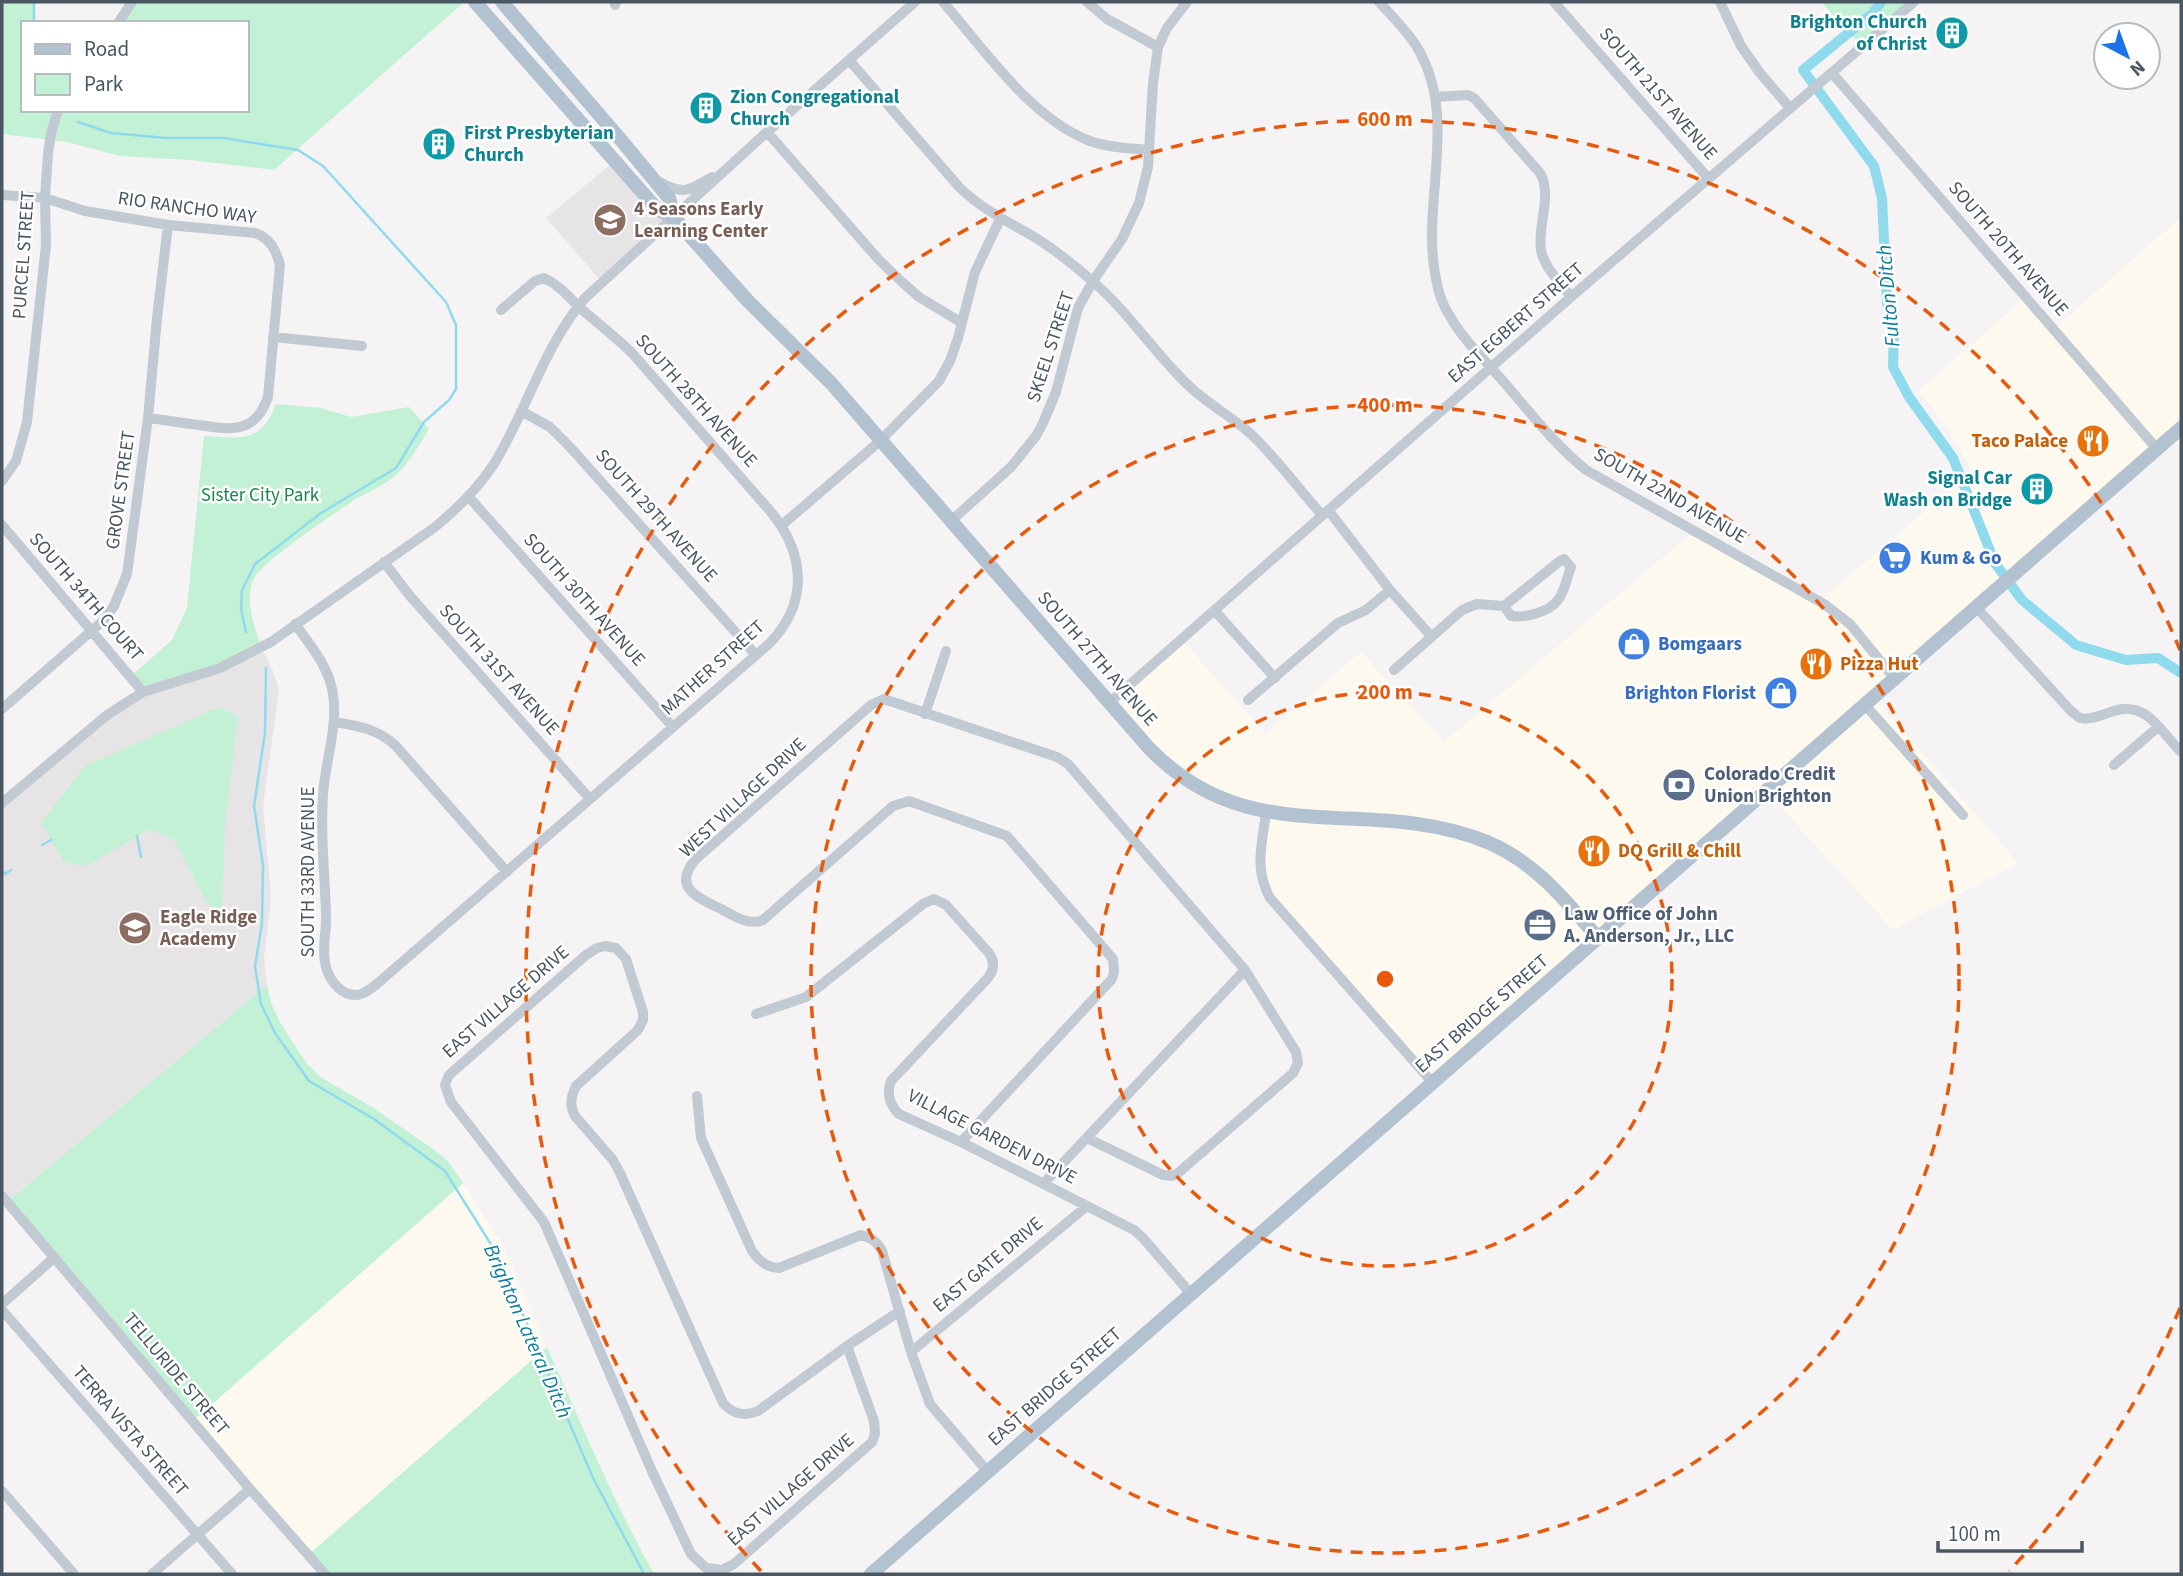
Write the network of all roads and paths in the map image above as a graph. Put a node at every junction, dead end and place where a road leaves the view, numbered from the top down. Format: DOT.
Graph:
graph roads {
  1 [pos="132,2"];
  2 [pos="475,2"];
  3 [pos="502,2"];
  4 [pos="915,2"];
  5 [pos="943,2"];
  6 [pos="1087,2"];
  7 [pos="1187,2"];
  8 [pos="1379,2"];
  9 [pos="1554,2"];
  10 [pos="1720,2"];
  11 [pos="1914,2"];
  12 [pos="119,21"];
  13 [pos="1158,47"];
  14 [pos="849,60"];
  15 [pos="1832,73"];
  16 [pos="1435,97"];
  17 [pos="1790,108"];
  18 [pos="57,112"];
  19 [pos="767,132"];
  20 [pos="1149,150"];
  21 [pos="727,169"];
  22 [pos="652,178"];
  23 [pos="1708,178"];
  24 [pos="2,195"];
  25 [pos="45,198"];
  26 [pos="674,218"];
  27 [pos="1000,219"];
  28 [pos="168,225"];
  29 [pos="1093,281"];
  30 [pos="1571,297"];
  31 [pos="578,306"];
  32 [pos="501,310"];
  33 [pos="962,323"];
  34 [pos="273,337"];
  35 [pos="362,346"];
  36 [pos="1492,368"];
  37 [pos="521,411"];
  38 [pos="148,418"];
  39 [pos="2181,428"];
  40 [pos="880,441"];
  41 [pos="2157,449"];
  42 [pos="2,481"];
  43 [pos="468,496"];
  44 [pos="1325,512"];
  45 [pos="951,521"];
  46 [pos="2,525"];
  47 [pos="782,525"];
  48 [pos="384,562"];
  49 [pos="1390,590"];
  50 [pos="1504,606"];
  51 [pos="1976,607"];
  52 [pos="1215,611"];
  53 [pos="295,624"];
  54 [pos="93,631"];
  55 [pos="1431,636"];
  56 [pos="946,651"];
  57 [pos="756,655"];
  58 [pos="1394,670"];
  59 [pos="1275,678"];
  60 [pos="1895,678"];
  61 [pos="143,691"];
  62 [pos="1248,700"];
  63 [pos="1110,702"];
  64 [pos="1865,705"];
  65 [pos="2,709"];
  66 [pos="925,714"];
  67 [pos="335,722"];
  68 [pos="673,727"];
  69 [pos="2158,727"];
  70 [pos="2181,752"];
  71 [pos="2114,765"];
  72 [pos="590,799"];
  73 [pos="2,803"];
  74 [pos="1266,813"];
  75 [pos="1963,815"];
  76 [pos="507,872"];
  77 [pos="1598,938"];
  78 [pos="1245,970"];
  79 [pos="349,995"];
  80 [pos="756,1014"];
  81 [pos="1433,1083"];
  82 [pos="697,1096"];
  83 [pos="1087,1138"];
  84 [pos="961,1142"];
  85 [pos="1044,1183"];
  86 [pos="2,1196"];
  87 [pos="1087,1206"];
  88 [pos="55,1257"];
  89 [pos="1191,1294"];
  90 [pos="2,1304"];
  91 [pos="2,1310"];
  92 [pos="901,1311"];
  93 [pos="847,1346"];
  94 [pos="911,1352"];
  95 [pos="988,1472"];
  96 [pos="250,1489"];
  97 [pos="2,1491"];
  98 [pos="198,1534"];
  99 [pos="74,1574"];
  100 [pos="152,1574"];
  101 [pos="232,1574"];
  102 [pos="325,1574"];
  103 [pos="871,1574"];
  1 -- 12 [label="street"];
  2 -- 26 [label="main road, SOUTH 27TH AVENUE"];
  3 -- 22 [label="main road, SOUTH 27TH AVENUE"];
  4 -- 14 [label="street"];
  5 -- 20 [label="street"];
  6 -- 13 [label="street"];
  7 -- 13 [label="street, SKEEL STREET"];
  8 -- 16 [label="street, SOUTH 22ND AVENUE"];
  9 -- 23 [label="street, SOUTH 21ST AVENUE"];
  10 -- 17 [label="street"];
  11 -- 15 [label="street, EAST EGBERT STREET"];
  13 -- 20 [label="street, SKEEL STREET"];
  14 -- 19 [label="street"];
  14 -- 27 [label="street"];
  15 -- 17 [label="street, EAST EGBERT STREET"];
  15 -- 41 [label="street, SOUTH 20TH AVENUE"];
  16 -- 30 [label="street"];
  16 -- 36 [label="street, SOUTH 22ND AVENUE"];
  17 -- 23 [label="street, EAST EGBERT STREET"];
  18 -- 25 [label="street, PURCEL STREET"];
  19 -- 21 [label="street"];
  19 -- 33 [label="street"];
  20 -- 29 [label="street, SKEEL STREET"];
  21 -- 22 [label="street"];
  21 -- 26 [label="street"];
  22 -- 26 [label="main road, SOUTH 27TH AVENUE"];
  23 -- 30 [label="street, EAST EGBERT STREET"];
  24 -- 25 [label="street, RIO RANCHO WAY"];
  25 -- 28 [label="street, RIO RANCHO WAY"];
  25 -- 42 [label="street, PURCEL STREET"];
  26 -- 31 [label="street"];
  26 -- 40 [label="main road, SOUTH 27TH AVENUE"];
  27 -- 29 [label="street"];
  27 -- 33 [label="street"];
  28 -- 34 [label="street, RIO RANCHO WAY"];
  28 -- 38 [label="street, GROVE STREET"];
  29 -- 44 [label="street"];
  29 -- 45 [label="street, SKEEL STREET"];
  30 -- 36 [label="street, EAST EGBERT STREET"];
  31 -- 32 [label="street, SOUTH 28TH AVENUE"];
  31 -- 37 [label="street"];
  31 -- 47 [label="street, SOUTH 28TH AVENUE"];
  33 -- 40 [label="street"];
  34 -- 35 [label="street"];
  34 -- 38 [label="street"];
  36 -- 44 [label="street, EAST EGBERT STREET"];
  36 -- 60 [label="street, SOUTH 22ND AVENUE"];
  37 -- 43 [label="street"];
  37 -- 57 [label="street, SOUTH 29TH AVENUE"];
  38 -- 54 [label="street, GROVE STREET"];
  39 -- 41 [label="main road, EAST BRIDGE STREET"];
  40 -- 45 [label="main road, SOUTH 27TH AVENUE"];
  40 -- 47 [label="street"];
  41 -- 51 [label="main road, EAST BRIDGE STREET"];
  43 -- 48 [label="street"];
  43 -- 68 [label="street, SOUTH 30TH AVENUE"];
  44 -- 49 [label="street"];
  44 -- 52 [label="street, EAST EGBERT STREET"];
  45 -- 63 [label="main road, SOUTH 27TH AVENUE"];
  46 -- 54 [label="street, SOUTH 34TH COURT"];
  47 -- 57 [label="street, MATHER STREET"];
  48 -- 53 [label="street"];
  48 -- 72 [label="street, SOUTH 31ST AVENUE"];
  49 -- 55 [label="street"];
  49 -- 59 [label="street"];
  50 -- 50 [label="street"];
  50 -- 55 [label="street"];
  51 -- 60 [label="main road, EAST BRIDGE STREET"];
  51 -- 69 [label="street"];
  52 -- 59 [label="street"];
  52 -- 63 [label="street, EAST EGBERT STREET"];
  53 -- 61 [label="street"];
  53 -- 67 [label="street, SOUTH 33RD AVENUE"];
  54 -- 61 [label="street, SOUTH 34TH COURT"];
  54 -- 65 [label="street, GROVE STREET"];
  55 -- 58 [label="street"];
  56 -- 66 [label="street"];
  57 -- 68 [label="street, MATHER STREET"];
  59 -- 62 [label="street"];
  60 -- 64 [label="main road, EAST BRIDGE STREET"];
  61 -- 73 [label="street"];
  63 -- 74 [label="main road, SOUTH 27TH AVENUE"];
  64 -- 75 [label="street"];
  64 -- 77 [label="main road, EAST BRIDGE STREET"];
  66 -- 78 [label="street, WEST VILLAGE DRIVE"];
  66 -- 84 [label="street, WEST VILLAGE DRIVE"];
  67 -- 76 [label="street"];
  67 -- 79 [label="street, SOUTH 33RD AVENUE"];
  68 -- 72 [label="street, MATHER STREET"];
  69 -- 70 [label="street"];
  69 -- 71 [label="street"];
  72 -- 76 [label="street, MATHER STREET"];
  74 -- 77 [label="main road, SOUTH 27TH AVENUE"];
  74 -- 81 [label="street"];
  76 -- 79 [label="street, MATHER STREET"];
  77 -- 81 [label="main road, EAST BRIDGE STREET"];
  78 -- 83 [label="street"];
  78 -- 83 [label="street, WEST VILLAGE DRIVE"];
  80 -- 84 [label="street, VILLAGE GARDEN DRIVE"];
  81 -- 89 [label="main road, EAST BRIDGE STREET"];
  82 -- 92 [label="street"];
  83 -- 85 [label="street"];
  84 -- 85 [label="street, VILLAGE GARDEN DRIVE"];
  85 -- 87 [label="street, VILLAGE GARDEN DRIVE"];
  86 -- 88 [label="street, TELLURIDE STREET"];
  87 -- 89 [label="street, VILLAGE GARDEN DRIVE"];
  87 -- 94 [label="street, EAST GATE DRIVE"];
  88 -- 90 [label="street"];
  88 -- 96 [label="street, TELLURIDE STREET"];
  89 -- 95 [label="main road, EAST BRIDGE STREET"];
  91 -- 98 [label="street, TERRA VISTA STREET"];
  92 -- 93 [label="street, EAST VILLAGE DRIVE"];
  92 -- 94 [label="street"];
  93 -- 93 [label="street, EAST VILLAGE DRIVE"];
  94 -- 95 [label="street"];
  95 -- 103 [label="main road, EAST BRIDGE STREET"];
  96 -- 98 [label="street"];
  96 -- 102 [label="street, TELLURIDE STREET"];
  97 -- 99 [label="street"];
  98 -- 100 [label="street"];
  98 -- 101 [label="street, TERRA VISTA STREET"];
}
